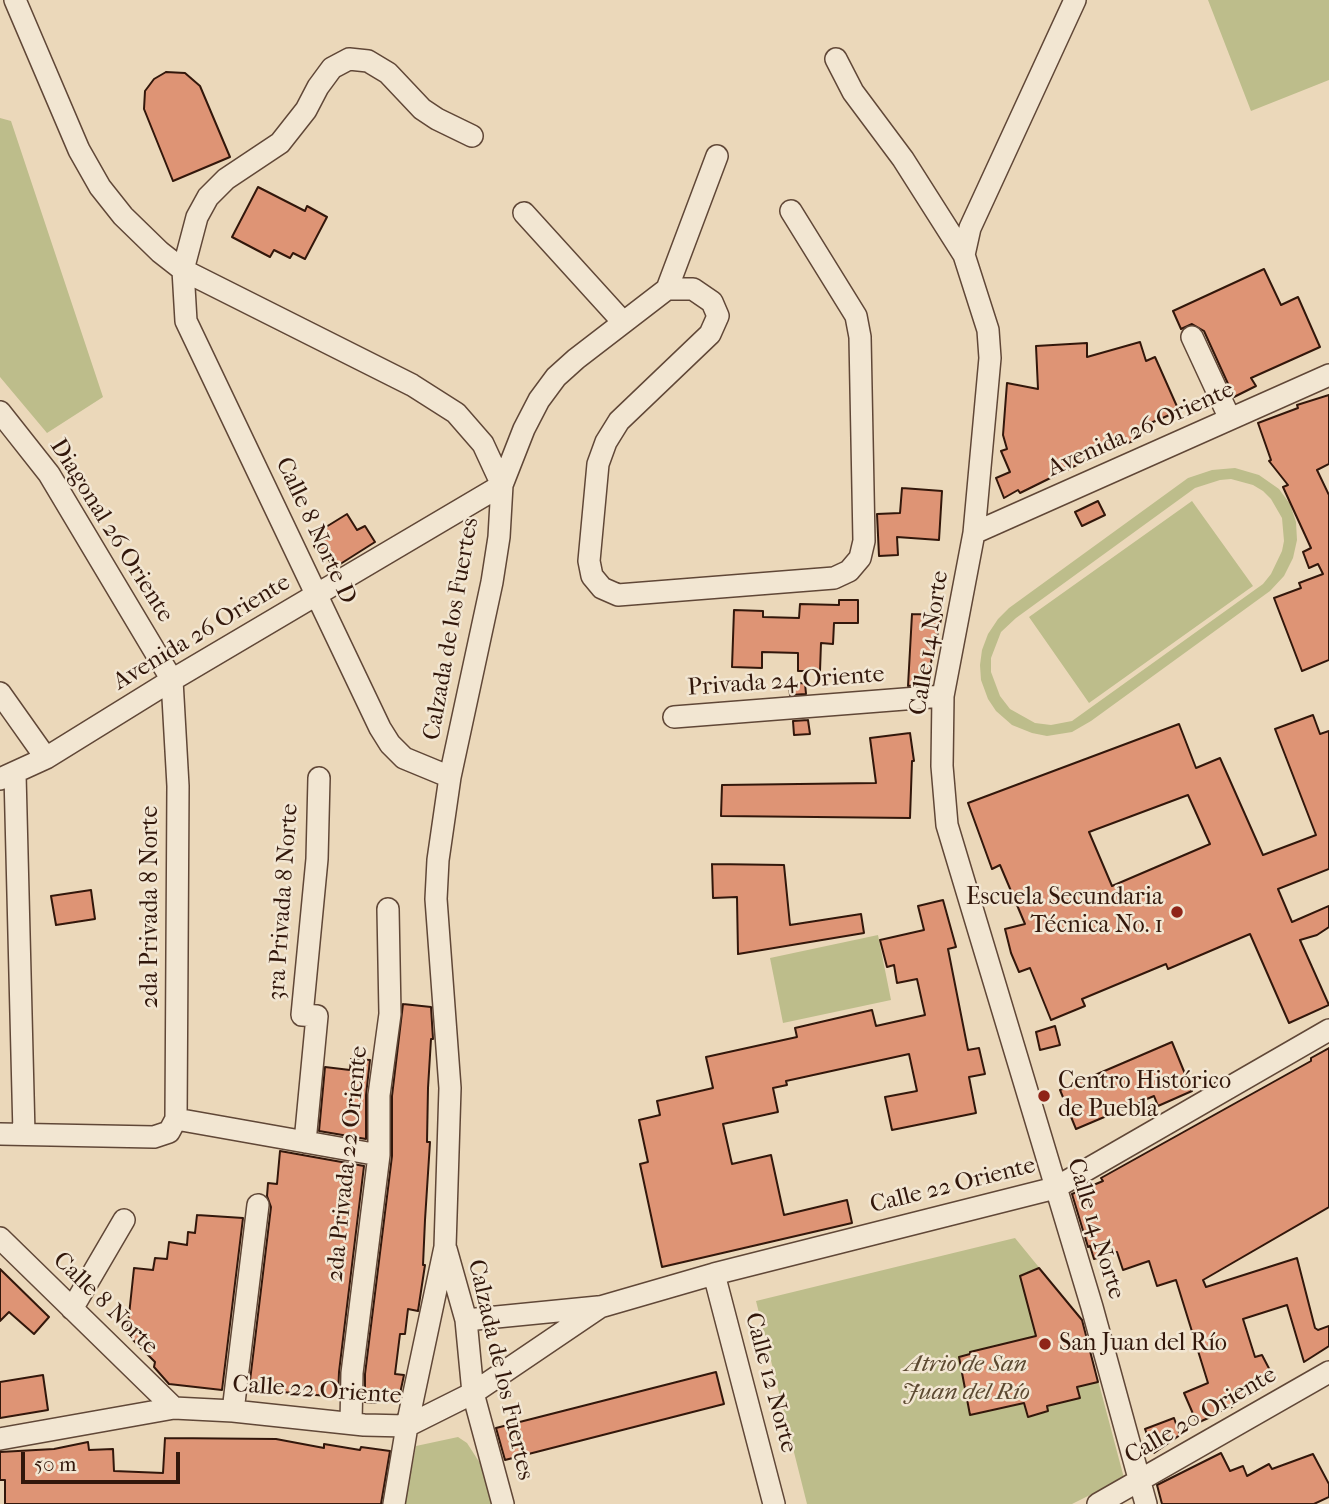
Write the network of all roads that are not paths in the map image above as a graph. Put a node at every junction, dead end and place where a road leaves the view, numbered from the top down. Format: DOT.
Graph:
graph roads {
  1 [pos="15,0"];
  2 [pos="1075,0"];
  3 [pos="836,59"];
  4 [pos="472,136"];
  5 [pos="717,156"];
  6 [pos="791,211"];
  7 [pos="524,213"];
  8 [pos="964,255"];
  9 [pos="183,271"];
  10 [pos="667,289"];
  11 [pos="623,322"];
  12 [pos="1192,337"];
  13 [pos="1329,375"];
  14 [pos="0,412"];
  15 [pos="1230,419"];
  16 [pos="502,485"];
  17 [pos="974,533"];
  18 [pos="317,596"];
  19 [pos="172,680"];
  20 [pos="0,693"];
  21 [pos="943,696"];
  22 [pos="674,717"];
  23 [pos="46,758"];
  24 [pos="8,777"];
  25 [pos="318,778"];
  26 [pos="450,778"];
  27 [pos="388,909"];
  28 [pos="1329,1030"];
  29 [pos="172,1125"];
  30 [pos="0,1134"];
  31 [pos="24,1134"];
  32 [pos="305,1142"];
  33 [pos="379,1155"];
  34 [pos="1055,1188"];
  35 [pos="258,1205"];
  36 [pos="124,1220"];
  37 [pos="0,1238"];
  38 [pos="445,1247"];
  39 [pos="714,1274"];
  40 [pos="600,1307"];
  41 [pos="72,1309"];
  42 [pos="466,1320"];
  43 [pos="1329,1372"];
  44 [pos="473,1393"];
  45 [pos="174,1408"];
  46 [pos="233,1411"];
  47 [pos="351,1423"];
  48 [pos="407,1426"];
  49 [pos="0,1439"];
  50 [pos="1139,1482"];
  51 [pos="394,1504"];
  52 [pos="503,1504"];
  53 [pos="774,1504"];
  54 [pos="1098,1504"];
  55 [pos="1146,1504"];
  1 -- 9 [label="street, Calzada de los Fuertes"];
  2 -- 8 [label="street"];
  3 -- 8 [label="street, Calle 14 Norte"];
  4 -- 9 [label="street, Calle 8 Norte D"];
  5 -- 10 [label="street"];
  6 -- 10 [label="street"];
  7 -- 11 [label="street"];
  8 -- 17 [label="street, Calle 14 Norte"];
  9 -- 16 [label="street, Calzada de los Fuertes"];
  9 -- 18 [label="street, Calle 8 Norte D"];
  10 -- 11 [label="street"];
  11 -- 16 [label="street"];
  12 -- 15 [label="street"];
  13 -- 15 [label="street, Avenida 26 Oriente"];
  14 -- 19 [label="street, Diagonal 26 Oriente"];
  15 -- 17 [label="street, Avenida 26 Oriente"];
  16 -- 18 [label="street, Avenida 26 Oriente"];
  16 -- 26 [label="street, Calzada de los Fuertes"];
  17 -- 21 [label="street, Calle 14 Norte"];
  18 -- 19 [label="street, Avenida 26 Oriente"];
  18 -- 26 [label="street, Calle 8 Norte D"];
  19 -- 23 [label="street, Avenida 26 Oriente"];
  19 -- 29 [label="street, 2da Privada 8 Norte"];
  20 -- 23 [label="street"];
  21 -- 22 [label="street, Privada 24 Oriente"];
  21 -- 34 [label="street, Calle 14 Norte"];
  23 -- 24 [label="street, Avenida 26 Oriente"];
  24 -- 31 [label="street"];
  25 -- 32 [label="street, 3ra Privada 8 Norte"];
  26 -- 38 [label="street, Calzada de los Fuertes"];
  27 -- 33 [label="street, 2da Privada 22 Oriente"];
  28 -- 34 [label="street, Calle 22 Oriente"];
  29 -- 31 [label="street"];
  29 -- 32 [label="street"];
  30 -- 31 [label="street"];
  32 -- 33 [label="street"];
  33 -- 47 [label="street, 2da Privada 22 Oriente"];
  34 -- 39 [label="street, Calle 22 Oriente"];
  34 -- 50 [label="street, Calle 14 Norte"];
  35 -- 46 [label="street"];
  36 -- 41 [label="street"];
  37 -- 41 [label="street, Calle 8 Norte"];
  38 -- 42 [label="street, Calzada de los Fuertes"];
  38 -- 48 [label="street, Calzada de los Fuertes"];
  39 -- 40 [label="street, Calle 22 Oriente"];
  39 -- 53 [label="street, Calle 12 Norte"];
  40 -- 42 [label="street, Calle 22 Oriente"];
  40 -- 44 [label="street, Calle 22 Oriente"];
  41 -- 45 [label="street, Calle 8 Norte"];
  42 -- 44 [label="street, Calzada de los Fuertes"];
  43 -- 50 [label="street, Calle 20 Oriente"];
  44 -- 48 [label="street, Calle 22 Oriente"];
  44 -- 52 [label="street, Calzada de los Fuertes"];
  45 -- 46 [label="street, Calle 22 Oriente"];
  45 -- 49 [label="street, Calle 22 Oriente"];
  46 -- 47 [label="street, Calle 22 Oriente"];
  47 -- 48 [label="street, Calle 22 Oriente"];
  48 -- 51 [label="street, Calzada de los Fuertes"];
  50 -- 54 [label="street, Calle 20 Oriente"];
  50 -- 55 [label="street, Calle 14 Norte"];
}
